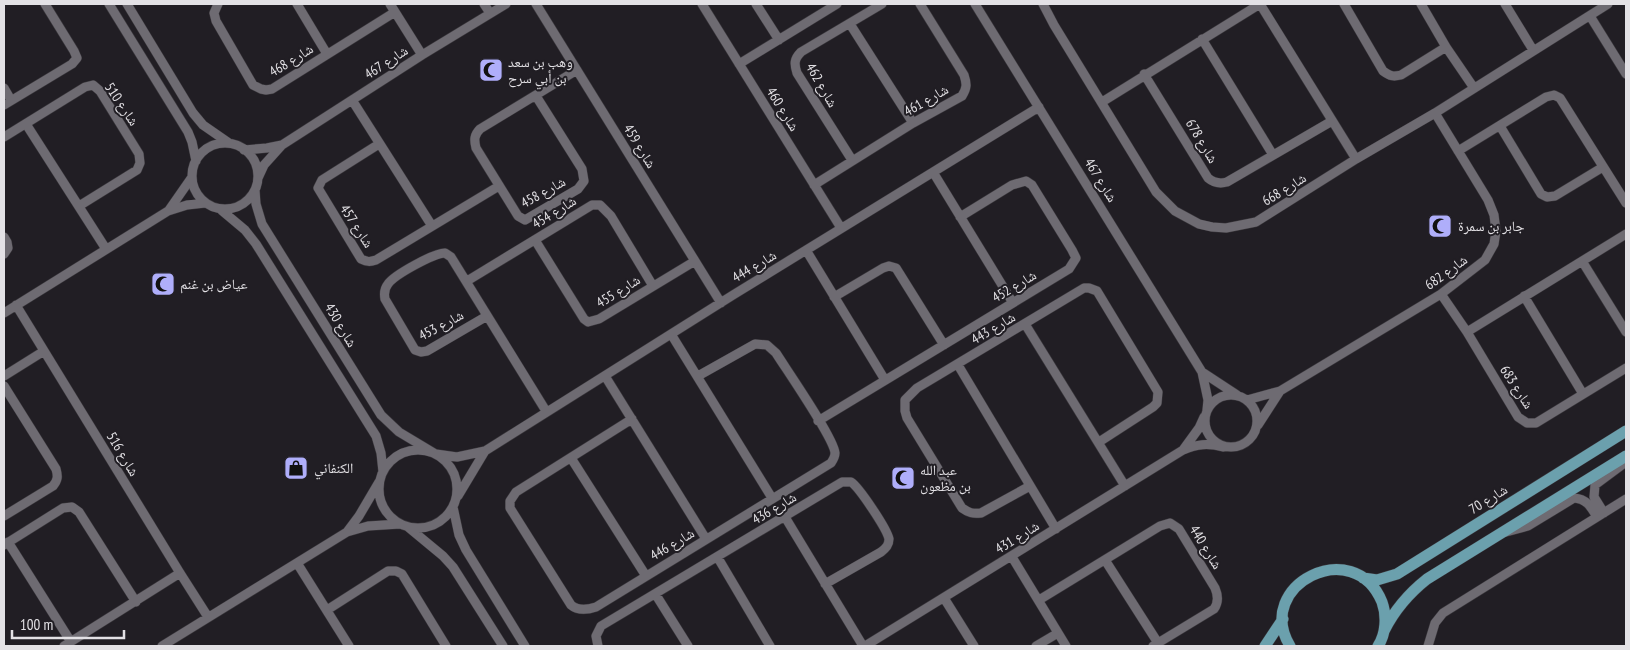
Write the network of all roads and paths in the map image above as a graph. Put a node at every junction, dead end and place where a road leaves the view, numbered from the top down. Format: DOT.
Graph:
graph roads {
  1 [pos="45,4"];
  2 [pos="109,4"];
  3 [pos="128,4"];
  4 [pos="218,4"];
  5 [pos="297,4"];
  6 [pos="484,4"];
  7 [pos="506,4"];
  8 [pos="536,4"];
  9 [pos="702,4"];
  10 [pos="756,4"];
  11 [pos="837,4"];
  12 [pos="882,4"];
  13 [pos="920,4"];
  14 [pos="975,4"];
  15 [pos="1043,4"];
  16 [pos="1260,4"];
  17 [pos="1344,4"];
  18 [pos="1421,4"];
  19 [pos="1516,4"];
  20 [pos="1608,4"];
  21 [pos="1506,6"];
  22 [pos="393,8"];
  23 [pos="490,13"];
  24 [pos="1590,16"];
  25 [pos="850,24"];
  26 [pos="1202,39"];
  27 [pos="779,40"];
  28 [pos="1446,47"];
  29 [pos="1534,50"];
  30 [pos="327,54"];
  31 [pos="422,55"];
  32 [pos="1622,58"];
  33 [pos="739,64"];
  34 [pos="576,70"];
  35 [pos="1144,74"];
  36 [pos="1626,74"];
  37 [pos="4,88"];
  38 [pos="1474,88"];
  39 [pos="536,96"];
  40 [pos="352,100"];
  41 [pos="1102,102"];
  42 [pos="8,103"];
  43 [pos="1039,107"];
  44 [pos="1435,113"];
  45 [pos="1332,121"];
  46 [pos="913,123"];
  47 [pos="26,124"];
  48 [pos="1500,126"];
  49 [pos="4,137"];
  50 [pos="230,144"];
  51 [pos="379,144"];
  52 [pos="282,145"];
  53 [pos="244,150"];
  54 [pos="1458,151"];
  55 [pos="1273,155"];
  56 [pos="1356,159"];
  57 [pos="852,160"];
  58 [pos="196,161"];
  59 [pos="1603,167"];
  60 [pos="933,172"];
  61 [pos="192,177"];
  62 [pos="258,178"];
  63 [pos="814,185"];
  64 [pos="499,186"];
  65 [pos="255,190"];
  66 [pos="205,203"];
  67 [pos="1626,203"];
  68 [pos="79,206"];
  69 [pos="220,209"];
  70 [pos="168,210"];
  71 [pos="960,216"];
  72 [pos="432,226"];
  73 [pos="841,228"];
  74 [pos="1626,234"];
  75 [pos="4,237"];
  76 [pos="535,240"];
  77 [pos="106,249"];
  78 [pos="806,250"];
  79 [pos="4,254"];
  80 [pos="695,261"];
  81 [pos="1582,261"];
  82 [pos="467,281"];
  83 [pos="653,286"];
  84 [pos="1441,294"];
  85 [pos="1524,296"];
  86 [pos="834,297"];
  87 [pos="720,303"];
  88 [pos="1012,303"];
  89 [pos="16,305"];
  90 [pos="4,312"];
  91 [pos="487,316"];
  92 [pos="1026,324"];
  93 [pos="1466,332"];
  94 [pos="1626,332"];
  95 [pos="671,334"];
  96 [pos="944,345"];
  97 [pos="44,351"];
  98 [pos="958,365"];
  99 [pos="1626,368"];
  100 [pos="1202,372"];
  101 [pos="4,376"];
  102 [pos="605,376"];
  103 [pos="698,376"];
  104 [pos="885,380"];
  105 [pos="4,386"];
  106 [pos="1280,391"];
  107 [pos="1583,394"];
  108 [pos="1236,395"];
  109 [pos="1247,400"];
  110 [pos="546,411"];
  111 [pos="1207,412"];
  112 [pos="632,419"];
  113 [pos="818,421"];
  114 [pos="1258,424"];
  115 [pos="1626,431"];
  116 [pos="1099,442"];
  117 [pos="1223,447"];
  118 [pos="1183,450"];
  119 [pos="485,451"];
  120 [pos="435,454"];
  121 [pos="1626,456"];
  122 [pos="571,458"];
  123 [pos="1626,462"];
  124 [pos="382,476"];
  125 [pos="1030,486"];
  126 [pos="1125,486"];
  127 [pos="772,498"];
  128 [pos="1626,499"];
  129 [pos="455,503"];
  130 [pos="1601,515"];
  131 [pos="4,516"];
  132 [pos="785,517"];
  133 [pos="404,525"];
  134 [pos="1056,529"];
  135 [pos="347,532"];
  136 [pos="1501,533"];
  137 [pos="706,539"];
  138 [pos="6,544"];
  139 [pos="1012,557"];
  140 [pos="718,558"];
  141 [pos="1105,560"];
  142 [pos="297,563"];
  143 [pos="180,573"];
  144 [pos="646,576"];
  145 [pos="1363,578"];
  146 [pos="825,584"];
  147 [pos="656,595"];
  148 [pos="944,598"];
  149 [pos="1038,600"];
  150 [pos="136,602"];
  151 [pos="327,610"];
  152 [pos="208,617"];
  153 [pos="1283,619"];
  154 [pos="1384,631"];
  155 [pos="1058,632"];
  156 [pos="68,644"];
  157 [pos="1155,645"];
  158 [pos="1379,645"];
  159 [pos="162,646"];
  160 [pos="349,646"];
  161 [pos="446,646"];
  162 [pos="503,646"];
  163 [pos="525,646"];
  164 [pos="598,646"];
  165 [pos="688,646"];
  166 [pos="769,646"];
  167 [pos="864,646"];
  168 [pos="973,646"];
  169 [pos="1036,646"];
  170 [pos="1066,646"];
  171 [pos="1265,646"];
  172 [pos="1290,646"];
  173 [pos="1428,646"];
  1 -- 42 [label="street"];
  2 -- 58 [label="street"];
  3 -- 50 [label="street"];
  4 -- 30 [label="street, شارع 468"];
  5 -- 30 [label="street"];
  6 -- 23 [label="street"];
  7 -- 23 [label="street, شارع 467"];
  8 -- 34 [label="street, شارع 459"];
  9 -- 33 [label="street, شارع 460"];
  10 -- 27 [label="street"];
  11 -- 27 [label="street"];
  12 -- 25 [label="street, شارع 462"];
  13 -- 46 [label="street, شارع 461"];
  14 -- 43 [label="street, شارع 467"];
  15 -- 41 [label="street, شارع 668"];
  16 -- 26 [label="street"];
  16 -- 45 [label="street"];
  17 -- 28 [label="street"];
  18 -- 28 [label="street"];
  19 -- 21 [label="street"];
  20 -- 24 [label="street, شارع 668"];
  21 -- 29 [label="street"];
  22 -- 30 [label="street, شارع 468"];
  22 -- 31 [label="street"];
  23 -- 31 [label="street, شارع 467"];
  24 -- 29 [label="street, شارع 668"];
  24 -- 32 [label="street"];
  25 -- 46 [label="street"];
  25 -- 57 [label="street, شارع 462"];
  26 -- 35 [label="street"];
  26 -- 55 [label="street"];
  27 -- 33 [label="street"];
  28 -- 38 [label="street"];
  29 -- 38 [label="street, شارع 668"];
  31 -- 40 [label="street, شارع 467"];
  32 -- 36 [label="street"];
  33 -- 63 [label="street, شارع 460"];
  34 -- 39 [label="street, شارع 458"];
  34 -- 80 [label="street, شارع 459"];
  35 -- 41 [label="street"];
  35 -- 55 [label="street, شارع 678"];
  37 -- 42 [label="street"];
  38 -- 44 [label="street, شارع 668"];
  39 -- 64 [label="street, شارع 458"];
  39 -- 64 [label="street, شارع 458"];
  40 -- 51 [label="street"];
  40 -- 52 [label="street, شارع 467"];
  41 -- 56 [label="street, شارع 668"];
  43 -- 60 [label="street, شارع 444"];
  43 -- 100 [label="street, شارع 467"];
  44 -- 54 [label="street, شارع 682"];
  44 -- 56 [label="street, شارع 668"];
  45 -- 55 [label="street, شارع 678"];
  45 -- 56 [label="street"];
  46 -- 57 [label="street, شارع 461"];
  47 -- 49 [label="street, شارع 510"];
  47 -- 68 [label="street"];
  47 -- 68 [label="street, شارع 510"];
  48 -- 54 [label="street"];
  48 -- 59 [label="street"];
  48 -- 59 [label="street"];
  50 -- 53 [label="street"];
  50 -- 58 [label="street"];
  51 -- 72 [label="street"];
  51 -- 72 [label="street, شارع 457"];
  52 -- 53 [label="street, شارع 467"];
  52 -- 62 [label="street, شارع 467"];
  53 -- 62 [label="street"];
  54 -- 84 [label="street, شارع 682"];
  57 -- 63 [label="street, شارع 461"];
  58 -- 61 [label="street"];
  59 -- 67 [label="street"];
  60 -- 71 [label="street"];
  60 -- 73 [label="street, شارع 444"];
  61 -- 66 [label="street"];
  61 -- 70 [label="street"];
  62 -- 65 [label="street"];
  63 -- 73 [label="street, شارع 460"];
  64 -- 72 [label="street, شارع 457"];
  65 -- 69 [label="street"];
  65 -- 120 [label="street, شارع 430"];
  66 -- 69 [label="street"];
  66 -- 70 [label="street"];
  68 -- 77 [label="street"];
  69 -- 124 [label="street, شارع 430"];
  70 -- 77 [label="street"];
  71 -- 88 [label="street"];
  71 -- 88 [label="street, شارع 452"];
  73 -- 78 [label="street, شارع 444"];
  74 -- 81 [label="street"];
  75 -- 79 [label="street"];
  76 -- 82 [label="street, شارع 454"];
  76 -- 83 [label="street, شارع 454"];
  76 -- 83 [label="street, شارع 455"];
  77 -- 89 [label="street"];
  78 -- 86 [label="street"];
  78 -- 87 [label="street, شارع 444"];
  80 -- 83 [label="street, شارع 455"];
  80 -- 87 [label="street, شارع 459"];
  81 -- 85 [label="street"];
  81 -- 94 [label="street"];
  82 -- 91 [label="street, شارع 453"];
  82 -- 91 [label="street, شارع 453"];
  84 -- 93 [label="street, شارع 683"];
  84 -- 106 [label="street, شارع 682"];
  85 -- 93 [label="street"];
  85 -- 107 [label="street"];
  86 -- 96 [label="street"];
  86 -- 104 [label="street"];
  87 -- 95 [label="street, شارع 444"];
  88 -- 96 [label="street, شارع 452"];
  89 -- 90 [label="street"];
  89 -- 97 [label="street, شارع 516"];
  91 -- 110 [label="street, شارع 453"];
  92 -- 98 [label="street, شارع 443"];
  92 -- 116 [label="street"];
  92 -- 116 [label="street, شارع 443"];
  93 -- 107 [label="street, شارع 683"];
  95 -- 102 [label="street, شارع 444"];
  95 -- 103 [label="street"];
  96 -- 104 [label="street, شارع 452"];
  97 -- 101 [label="street"];
  97 -- 143 [label="street, شارع 516"];
  98 -- 125 [label="street"];
  98 -- 125 [label="street, شارع 443"];
  99 -- 107 [label="street, شارع 683"];
  100 -- 108 [label="street, شارع 467"];
  100 -- 111 [label="street, شارع 467"];
  102 -- 110 [label="street, شارع 444"];
  102 -- 112 [label="street"];
  103 -- 113 [label="street, شارع 446"];
  103 -- 127 [label="street"];
  104 -- 113 [label="street, شارع 452"];
  105 -- 131 [label="street"];
  106 -- 109 [label="street, شارع 682"];
  106 -- 114 [label="street, شارع 682"];
  108 -- 109 [label="street"];
  108 -- 111 [label="street"];
  109 -- 114 [label="street"];
  110 -- 119 [label="street, شارع 444"];
  111 -- 117 [label="street"];
  111 -- 118 [label="street, شارع 431"];
  112 -- 122 [label="street, شارع 446"];
  112 -- 137 [label="street"];
  113 -- 127 [label="street, شارع 446"];
  114 -- 117 [label="street"];
  115 -- 145 [label="main road, شارع 70"];
  116 -- 126 [label="street"];
  117 -- 118 [label="street, شارع 431"];
  118 -- 126 [label="street, شارع 431"];
  119 -- 120 [label="street, شارع 444"];
  119 -- 129 [label="street, شارع 444"];
  120 -- 124 [label="street"];
  120 -- 129 [label="street"];
  121 -- 136 [label="main road"];
  122 -- 144 [label="street"];
  122 -- 144 [label="street, شارع 446"];
  123 -- 130 [label="street"];
  124 -- 133 [label="street"];
  124 -- 135 [label="street"];
  125 -- 134 [label="street"];
  126 -- 134 [label="street, شارع 431"];
  127 -- 137 [label="street, شارع 446"];
  128 -- 130 [label="street"];
  129 -- 133 [label="street"];
  129 -- 163 [label="street"];
  130 -- 136 [label="street"];
  130 -- 173 [label="street"];
  132 -- 140 [label="street, شارع 436"];
  132 -- 146 [label="street"];
  132 -- 146 [label="street, شارع 436"];
  133 -- 135 [label="street"];
  133 -- 162 [label="street"];
  134 -- 139 [label="street, شارع 431"];
  135 -- 142 [label="street"];
  136 -- 154 [label="main road"];
  137 -- 144 [label="street, شارع 446"];
  138 -- 150 [label="street"];
  138 -- 156 [label="street"];
  139 -- 148 [label="street, شارع 431"];
  139 -- 149 [label="street"];
  140 -- 147 [label="street, شارع 436"];
  140 -- 166 [label="street"];
  141 -- 149 [label="street, شارع 440"];
  141 -- 157 [label="street"];
  141 -- 157 [label="street, شارع 440"];
  142 -- 151 [label="street"];
  142 -- 152 [label="street"];
  143 -- 150 [label="street"];
  143 -- 152 [label="street, شارع 516"];
  145 -- 153 [label="main road"];
  145 -- 154 [label="main road"];
  146 -- 167 [label="street"];
  147 -- 164 [label="street, شارع 436"];
  147 -- 165 [label="street"];
  148 -- 167 [label="street, شارع 431"];
  148 -- 168 [label="street"];
  149 -- 155 [label="street"];
  150 -- 156 [label="street"];
  151 -- 160 [label="street"];
  151 -- 161 [label="street"];
  152 -- 159 [label="street"];
  153 -- 171 [label="main road"];
  153 -- 172 [label="main road"];
  154 -- 158 [label="main road"];
  155 -- 169 [label="street"];
  155 -- 170 [label="street"];
}
